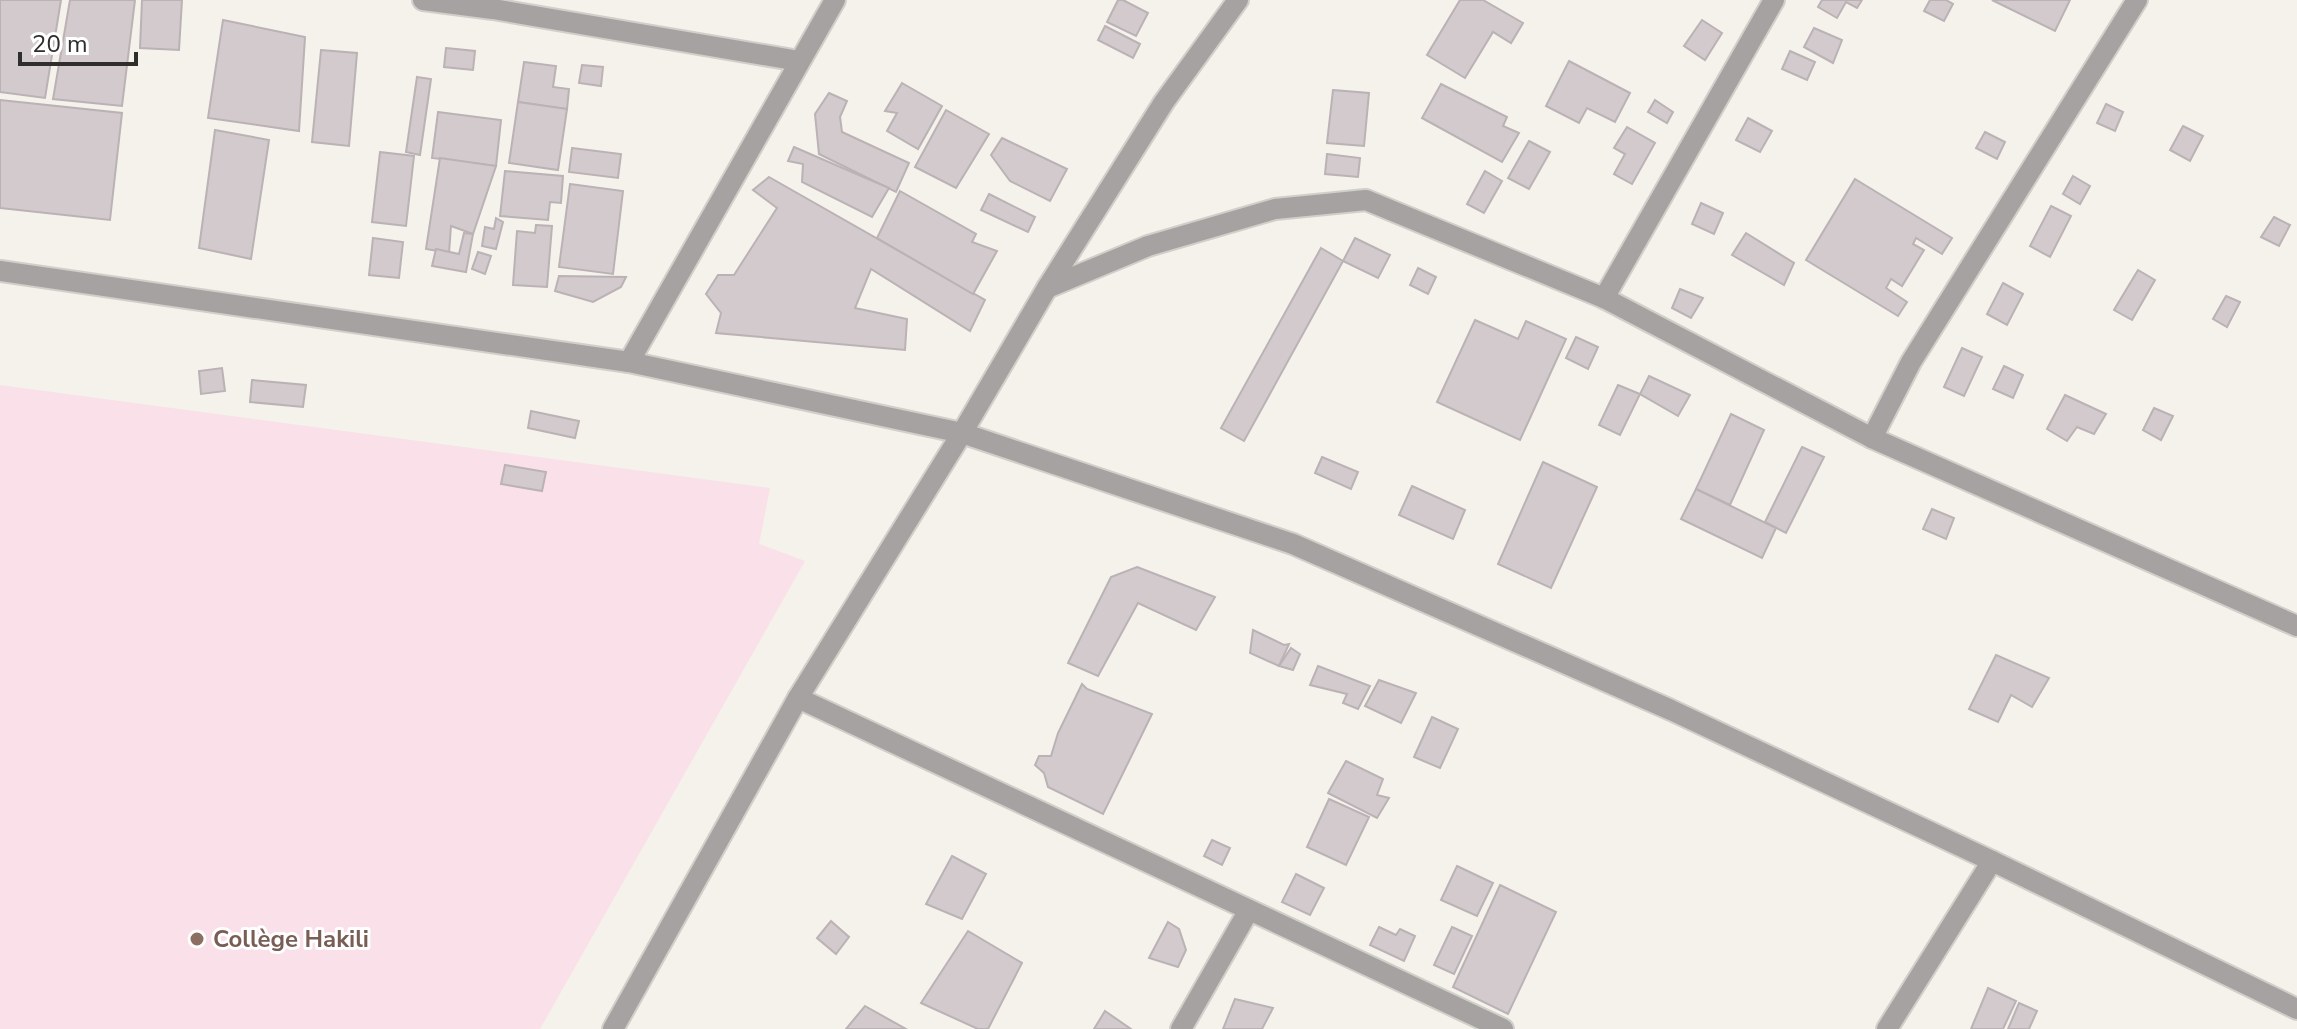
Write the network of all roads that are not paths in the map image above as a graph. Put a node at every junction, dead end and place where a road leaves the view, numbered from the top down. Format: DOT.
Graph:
graph roads {
  1 [pos="423,0"];
  2 [pos="835,0"];
  3 [pos="1238,0"];
  4 [pos="1774,0"];
  5 [pos="2137,0"];
  6 [pos="496,5"];
  7 [pos="799,61"];
  8 [pos="0,271"];
  9 [pos="1047,288"];
  10 [pos="1604,298"];
  11 [pos="629,362"];
  12 [pos="962,433"];
  13 [pos="1872,438"];
  14 [pos="2297,626"];
  15 [pos="798,698"];
  16 [pos="1992,861"];
  17 [pos="1249,910"];
  18 [pos="2297,1009"];
  19 [pos="613,1029"];
  20 [pos="1181,1029"];
  21 [pos="1503,1029"];
  22 [pos="1887,1029"];
  1 -- 6 [label="street"];
  2 -- 7 [label="street"];
  3 -- 9 [label="street"];
  4 -- 10 [label="street"];
  5 -- 13 [label="street"];
  6 -- 7 [label="street"];
  7 -- 11 [label="street"];
  8 -- 11 [label="street"];
  9 -- 10 [label="street"];
  9 -- 12 [label="street"];
  10 -- 13 [label="street"];
  11 -- 12 [label="street"];
  12 -- 15 [label="street"];
  12 -- 16 [label="street"];
  13 -- 14 [label="street"];
  15 -- 17 [label="street"];
  15 -- 19 [label="street"];
  16 -- 18 [label="street"];
  16 -- 22 [label="street"];
  17 -- 20 [label="street"];
  17 -- 21 [label="street"];
}
